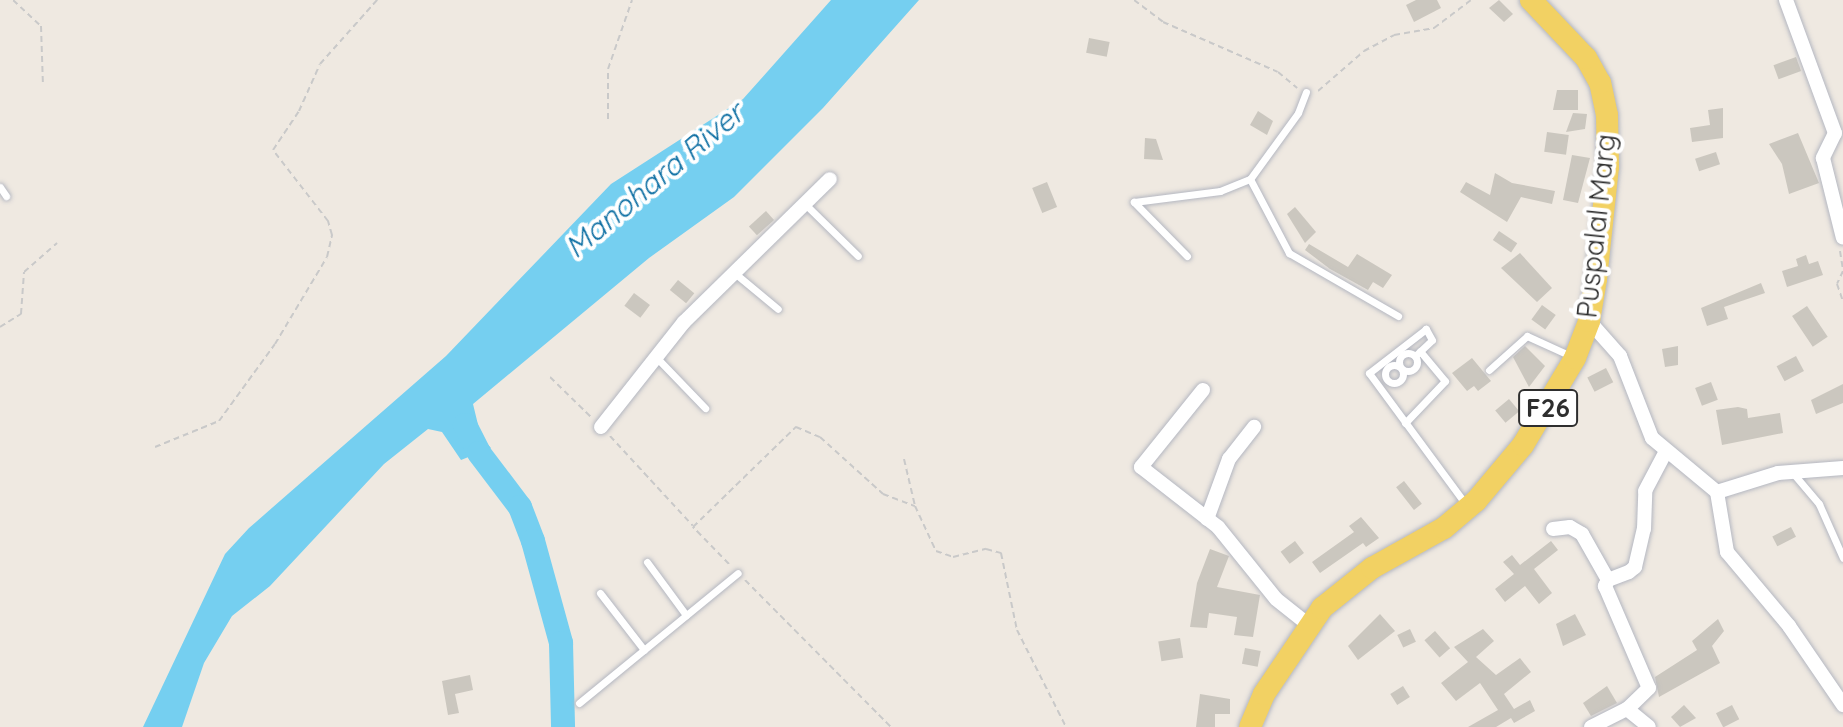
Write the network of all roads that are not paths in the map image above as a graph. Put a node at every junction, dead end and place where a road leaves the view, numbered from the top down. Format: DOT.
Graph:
graph roads {
  1 [pos="1531,0"];
  2 [pos="1786,0"];
  3 [pos="1306,92"];
  4 [pos="830,179"];
  5 [pos="1250,179"];
  6 [pos="0,187"];
  7 [pos="6,196"];
  8 [pos="805,203"];
  9 [pos="1843,240"];
  10 [pos="858,256"];
  11 [pos="1187,256"];
  12 [pos="737,275"];
  13 [pos="778,309"];
  14 [pos="1398,316"];
  15 [pos="1589,321"];
  16 [pos="1417,354"];
  17 [pos="655,357"];
  18 [pos="1575,358"];
  19 [pos="1489,370"];
  20 [pos="1203,390"];
  21 [pos="705,408"];
  22 [pos="1405,423"];
  23 [pos="601,427"];
  24 [pos="1254,427"];
  25 [pos="1665,453"];
  26 [pos="1843,468"];
  27 [pos="1792,471"];
  28 [pos="1717,492"];
  29 [pos="1469,508"];
  30 [pos="1207,519"];
  31 [pos="1553,529"];
  32 [pos="1843,558"];
  33 [pos="647,562"];
  34 [pos="738,573"];
  35 [pos="1608,580"];
  36 [pos="600,593"];
  37 [pos="686,615"];
  38 [pos="1310,626"];
  39 [pos="644,650"];
  40 [pos="579,703"];
  41 [pos="1843,705"];
  42 [pos="1627,709"];
  43 [pos="1250,727"];
  44 [pos="1591,727"];
  45 [pos="1649,727"];
  1 -- 15 [label="main road, Puspalal Marg / F26"];
  2 -- 9 [label="street"];
  3 -- 5 [label="lane"];
  4 -- 8 [label="street"];
  5 -- 11 [label="lane"];
  5 -- 14 [label="lane"];
  6 -- 7 [label="lane"];
  8 -- 10 [label="lane"];
  8 -- 12 [label="street"];
  12 -- 13 [label="lane"];
  12 -- 17 [label="street"];
  15 -- 18 [label="main road, Puspalal Marg / F26"];
  15 -- 25 [label="street"];
  16 -- 16 [label="lane"];
  16 -- 22 [label="lane"];
  16 -- 22 [label="lane"];
  17 -- 21 [label="lane"];
  17 -- 23 [label="street"];
  18 -- 19 [label="lane"];
  18 -- 29 [label="main road, Puspalal Marg / F26"];
  20 -- 30 [label="street"];
  22 -- 29 [label="lane"];
  24 -- 30 [label="street"];
  25 -- 28 [label="street"];
  25 -- 35 [label="street"];
  26 -- 27 [label="street"];
  27 -- 28 [label="street"];
  27 -- 32 [label="lane"];
  28 -- 41 [label="street"];
  29 -- 38 [label="main road, Puspalal Marg / F26"];
  30 -- 38 [label="street"];
  31 -- 35 [label="street"];
  33 -- 37 [label="lane"];
  34 -- 37 [label="lane"];
  35 -- 42 [label="street"];
  36 -- 39 [label="lane"];
  37 -- 39 [label="lane"];
  38 -- 43 [label="main road, Puspalal Marg / F26"];
  39 -- 40 [label="lane"];
  42 -- 44 [label="street"];
  42 -- 45 [label="street"];
}
